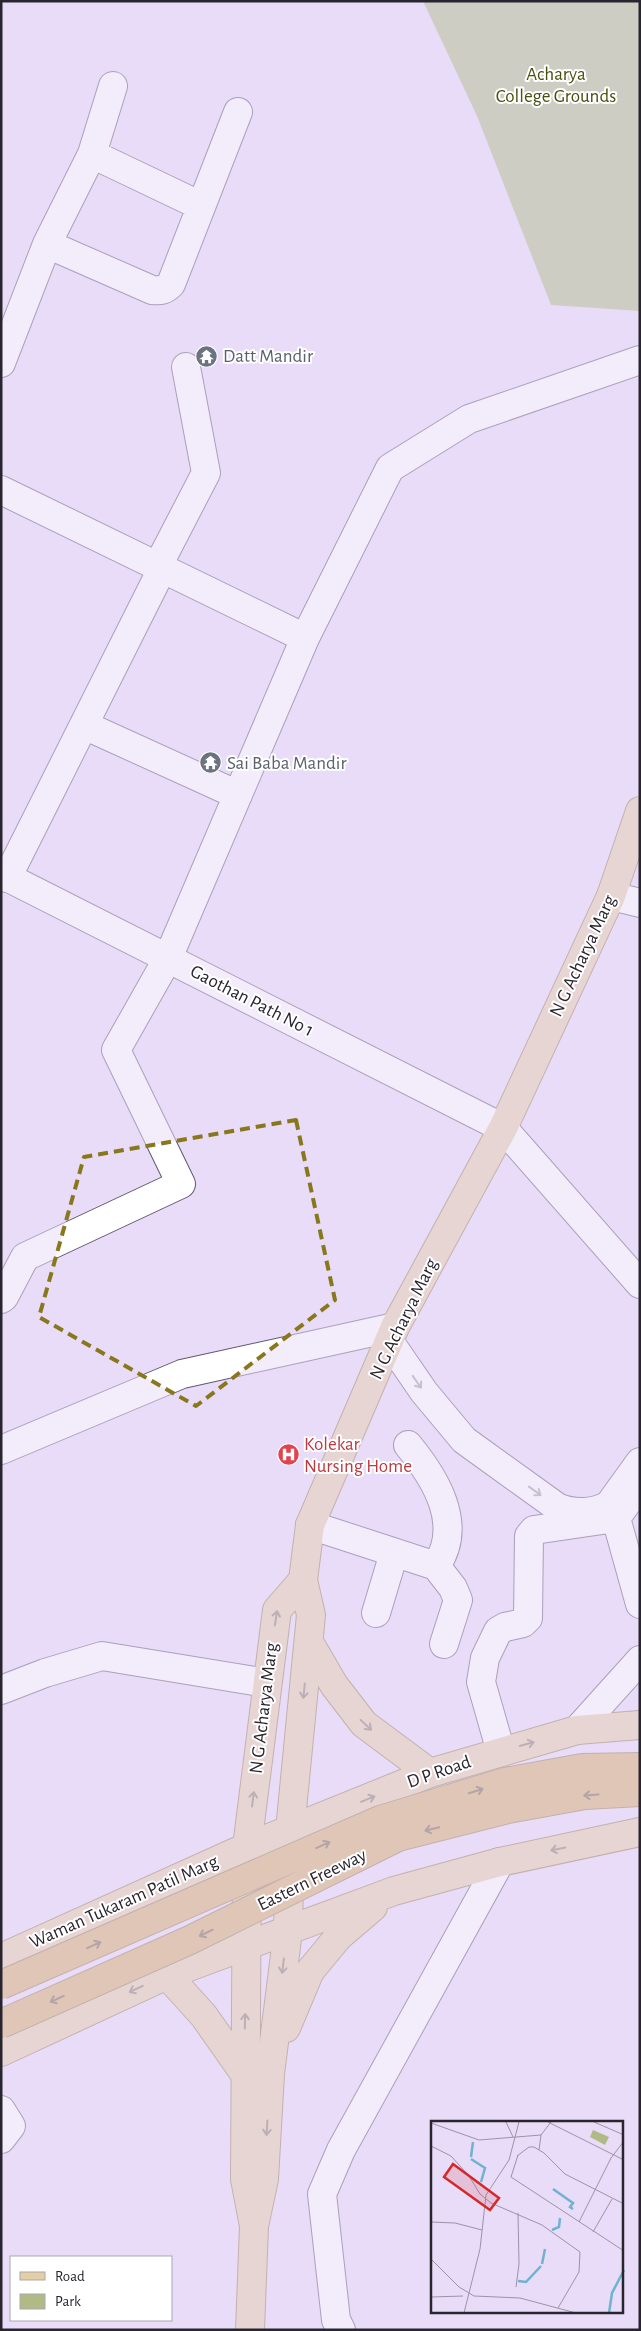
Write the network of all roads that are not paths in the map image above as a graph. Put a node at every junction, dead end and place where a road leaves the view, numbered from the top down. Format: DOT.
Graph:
graph roads {
  1 [pos="113,86"];
  2 [pos="238,112"];
  3 [pos="92,154"];
  4 [pos="201,206"];
  5 [pos="47,244"];
  6 [pos="640,360"];
  7 [pos="1,363"];
  8 [pos="186,367"];
  9 [pos="1,490"];
  10 [pos="163,562"];
  11 [pos="305,638"];
  12 [pos="84,725"];
  13 [pos="238,795"];
  14 [pos="640,811"];
  15 [pos="4,876"];
  16 [pos="611,896"];
  17 [pos="640,903"];
  18 [pos="168,958"];
  19 [pos="503,1128"];
  20 [pos="640,1284"];
  21 [pos="1,1299"];
  22 [pos="392,1334"];
  23 [pos="408,1445"];
  24 [pos="1,1450"];
  25 [pos="640,1462"];
  26 [pos="640,1485"];
  27 [pos="616,1518"];
  28 [pos="310,1525"];
  29 [pos="394,1553"];
  30 [pos="436,1566"];
  31 [pos="303,1580"];
  32 [pos="640,1604"];
  33 [pos="376,1613"];
  34 [pos="309,1642"];
  35 [pos="444,1644"];
  36 [pos="640,1660"];
  37 [pos="267,1683"];
  38 [pos="1,1690"];
  39 [pos="640,1725"];
  40 [pos="577,1730"];
  41 [pos="501,1752"];
  42 [pos="640,1767"];
  43 [pos="430,1773"];
  44 [pos="640,1792"];
  45 [pos="290,1830"];
  46 [pos="640,1832"];
  47 [pos="247,1847"];
  48 [pos="500,1862"];
  49 [pos="394,1891"];
  50 [pos="288,1932"];
  51 [pos="246,1946"];
  52 [pos="1,1958"];
  53 [pos="167,1975"];
  54 [pos="1,1985"];
  55 [pos="1,2024"];
  56 [pos="1,2052"];
  57 [pos="257,2074"];
  58 [pos="1,2110"];
  59 [pos="1,2139"];
  60 [pos="250,2330"];
  61 [pos="341,2330"];
  1 -- 3 [label="street"];
  2 -- 4 [label="street"];
  3 -- 4 [label="street"];
  3 -- 5 [label="street"];
  4 -- 5 [label="street"];
  5 -- 7 [label="street"];
  6 -- 11 [label="street"];
  8 -- 10 [label="street"];
  9 -- 10 [label="street"];
  10 -- 11 [label="street"];
  10 -- 12 [label="street"];
  11 -- 13 [label="street"];
  12 -- 13 [label="street"];
  12 -- 15 [label="street"];
  13 -- 18 [label="street"];
  14 -- 16 [label="main road, N G Acharya Marg"];
  15 -- 18 [label="street, Gaothan Path No 1"];
  16 -- 17 [label="street"];
  16 -- 19 [label="main road, N G Acharya Marg"];
  18 -- 19 [label="street, Gaothan Path No 1"];
  18 -- 21 [label="street"];
  19 -- 20 [label="street"];
  19 -- 22 [label="main road, N G Acharya Marg"];
  22 -- 24 [label="street"];
  22 -- 25 [label="street, one-way"];
  22 -- 28 [label="main road, N G Acharya Marg"];
  23 -- 30 [label="street"];
  26 -- 27 [label="street"];
  27 -- 32 [label="street"];
  27 -- 41 [label="street"];
  28 -- 29 [label="street"];
  28 -- 31 [label="main road, N G Acharya Marg"];
  29 -- 30 [label="street"];
  29 -- 33 [label="street"];
  30 -- 35 [label="street"];
  31 -- 34 [label="main road"];
  37 -- 31 [label="main road, N G Acharya Marg, one-way"];
  34 -- 43 [label="main road, one-way"];
  34 -- 45 [label="main road, one-way"];
  36 -- 40 [label="street"];
  37 -- 38 [label="street"];
  47 -- 37 [label="main road, N G Acharya Marg, one-way"];
  39 -- 40 [label="main road, D P Road"];
  41 -- 40 [label="main road, D P Road, one-way"];
  41 -- 43 [label="main road, D P Road"];
  54 -- 42 [label="highway, Eastern Freeway, one-way, bridge"];
  45 -- 43 [label="main road, D P Road, one-way"];
  44 -- 55 [label="highway, Eastern Freeway, one-way, bridge"];
  45 -- 47 [label="main road, D P Road"];
  45 -- 50 [label="main road"];
  46 -- 48 [label="main road, one-way"];
  47 -- 51 [label="main road, N G Acharya Marg"];
  47 -- 52 [label="main road, Waman Tukaram Patil Marg"];
  48 -- 49 [label="main road"];
  48 -- 61 [label="street"];
  49 -- 50 [label="main road"];
  49 -- 57 [label="main road"];
  50 -- 51 [label="main road"];
  50 -- 57 [label="main road, one-way"];
  51 -- 53 [label="main road"];
  57 -- 51 [label="main road, N G Acharya Marg, one-way"];
  53 -- 56 [label="main road, one-way"];
  53 -- 57 [label="main road"];
  57 -- 60 [label="main road"];
  58 -- 59 [label="street"];
}
